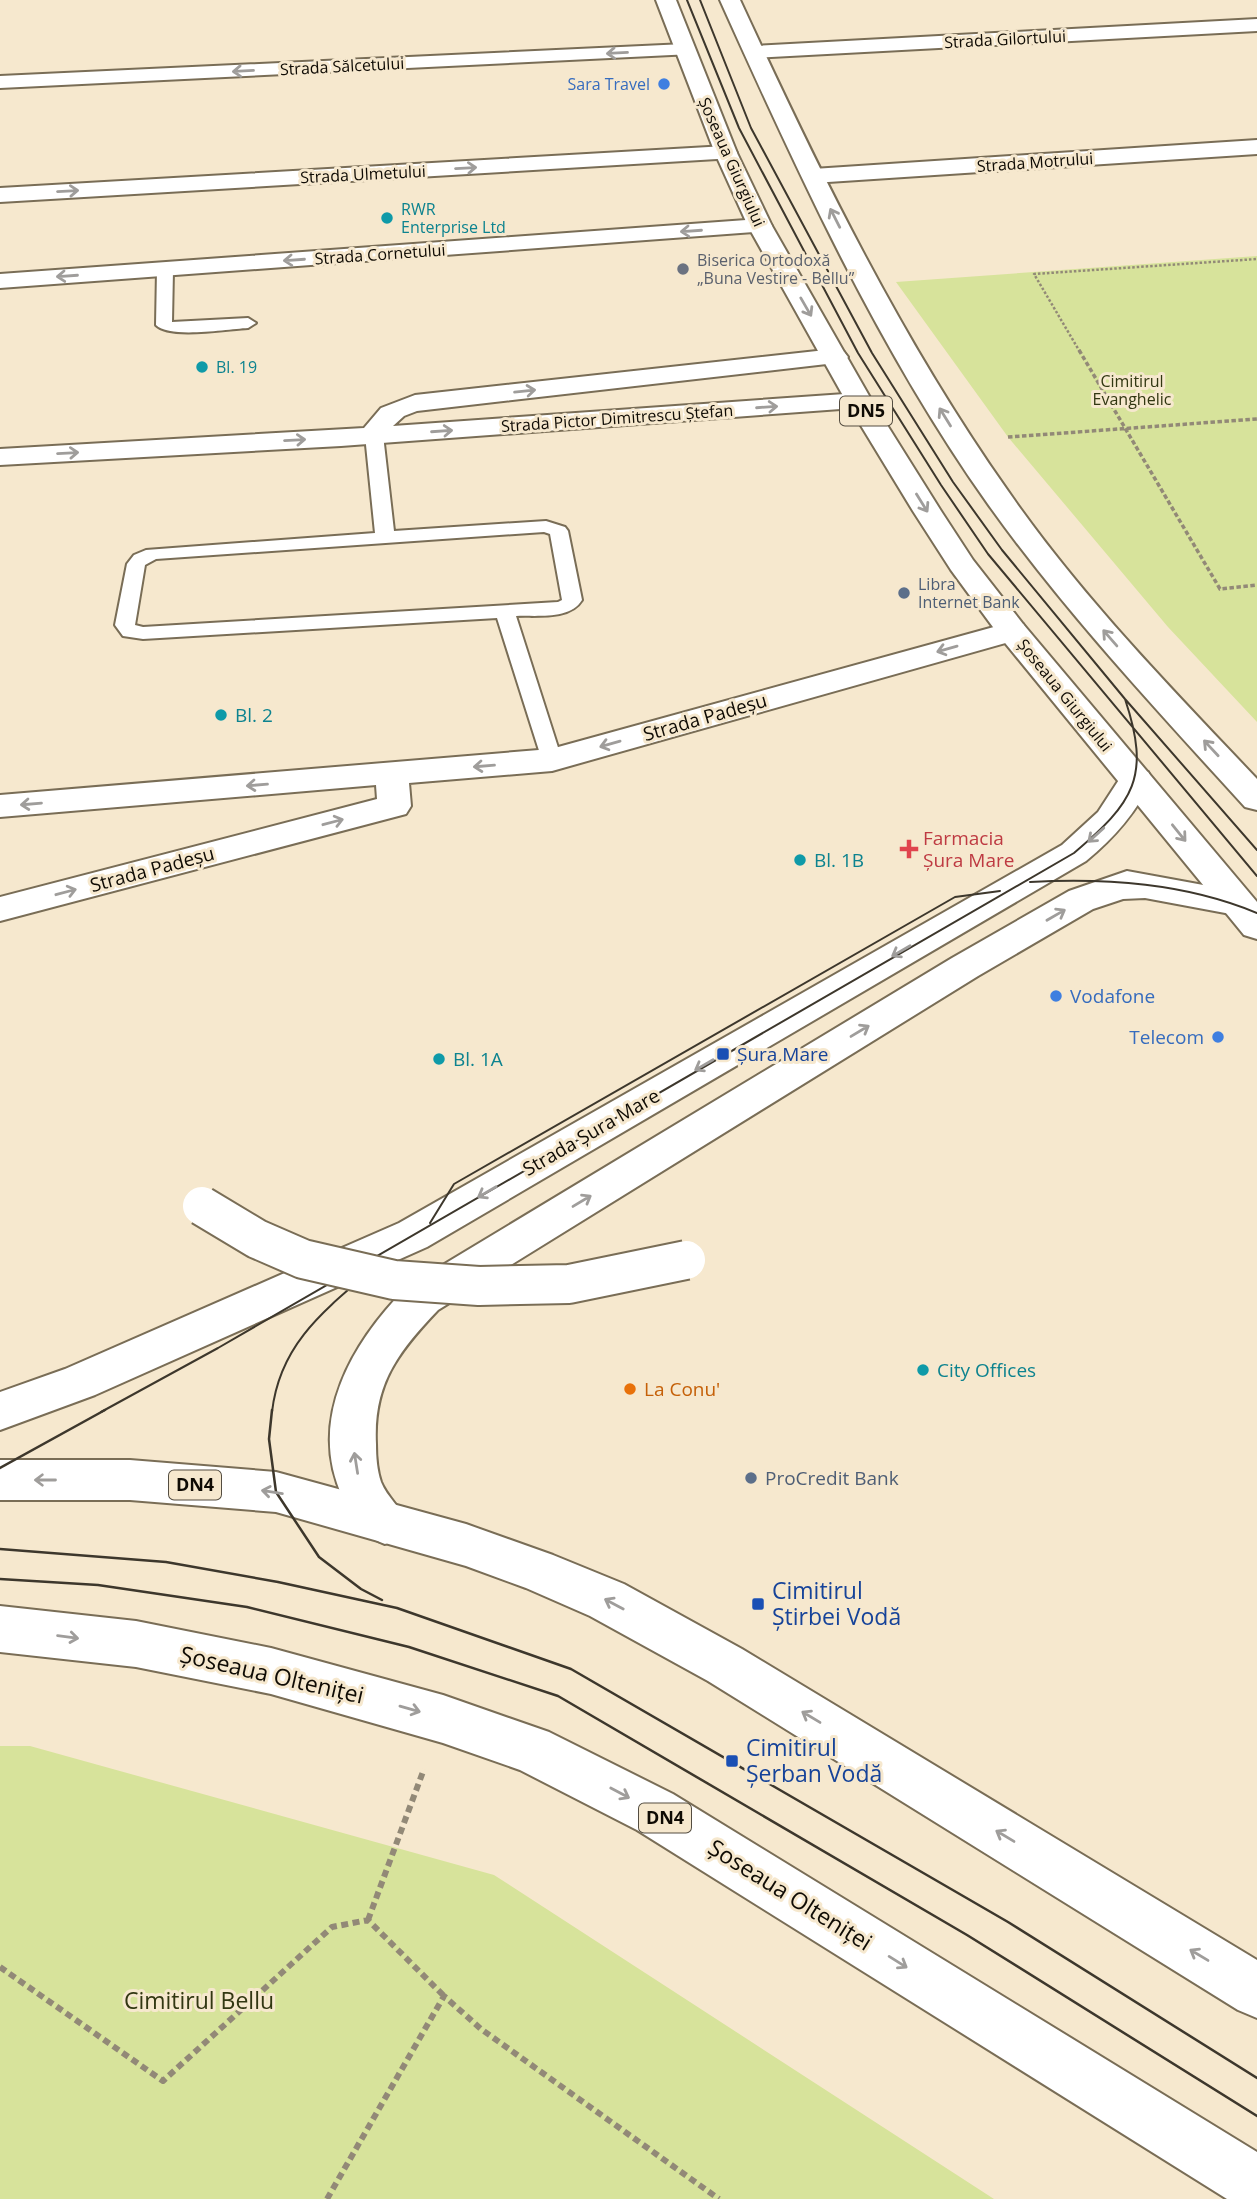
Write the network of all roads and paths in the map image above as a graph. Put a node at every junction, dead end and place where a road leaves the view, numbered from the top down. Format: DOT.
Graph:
graph roads {
  1 [pos="666,0"];
  2 [pos="730,0"];
  3 [pos="1257,25"];
  4 [pos="685,50"];
  5 [pos="754,52"];
  6 [pos="0,82"];
  7 [pos="1257,148"];
  8 [pos="726,153"];
  9 [pos="813,176"];
  10 [pos="0,195"];
  11 [pos="760,226"];
  12 [pos="1257,259"];
  13 [pos="165,270"];
  14 [pos="0,281"];
  15 [pos="248,323"];
  16 [pos="835,357"];
  17 [pos="859,401"];
  18 [pos="1257,419"];
  19 [pos="1126,428"];
  20 [pos="374,435"];
  21 [pos="1008,437"];
  22 [pos="0,457"];
  23 [pos="385,536"];
  24 [pos="1257,585"];
  25 [pos="505,612"];
  26 [pos="1012,631"];
  27 [pos="552,760"];
  28 [pos="393,773"];
  29 [pos="1136,780"];
  30 [pos="1257,799"];
  31 [pos="0,806"];
  32 [pos="1023,882"];
  33 [pos="1152,886"];
  34 [pos="0,909"];
  35 [pos="1246,914"];
  36 [pos="202,1206"];
  37 [pos="686,1260"];
  38 [pos="0,1411"];
  39 [pos="0,1480"];
  40 [pos="385,1523"];
  41 [pos="0,1629"];
  42 [pos="443,1719"];
  43 [pos="368,1920"];
  44 [pos="0,1966"];
  45 [pos="1257,1991"];
  46 [pos="444,1996"];
  47 [pos="1257,2185"];
  48 [pos="327,2199"];
  49 [pos="719,2199"];
  1 -- 4 [label="street, Șoseaua Giurgiului / DN5"];
  2 -- 5 [label="street"];
  3 -- 5 [label="street, Strada Gilortului"];
  4 -- 6 [label="street, Strada Sălcetului, one-way"];
  4 -- 8 [label="street, Șoseaua Giurgiului / DN5"];
  5 -- 9 [label="street"];
  7 -- 9 [label="street, Strada Motrului"];
  10 -- 8 [label="street, Strada Ulmetului, one-way"];
  8 -- 11 [label="street, Șoseaua Giurgiului / DN5"];
  30 -- 9 [label="street, one-way"];
  11 -- 13 [label="street, Strada Cornetului, one-way"];
  11 -- 16 [label="street, Șoseaua Giurgiului / DN5, one-way"];
  12 -- 19 [label="path"];
  13 -- 14 [label="street, Strada Cornetului, one-way"];
  13 -- 15 [label="lane"];
  16 -- 17 [label="street, Șoseaua Giurgiului / DN5"];
  20 -- 16 [label="street, Strada Pictor Dimitrescu Ștefan, one-way"];
  20 -- 17 [label="street, Strada Pictor Dimitrescu Ștefan, one-way"];
  17 -- 26 [label="street, Șoseaua Giurgiului / DN5, one-way"];
  18 -- 19 [label="path"];
  19 -- 21 [label="path"];
  19 -- 24 [label="path"];
  22 -- 20 [label="street, Strada Pictor Dimitrescu Ștefan, one-way"];
  20 -- 23 [label="lane"];
  23 -- 25 [label="lane"];
  23 -- 25 [label="lane"];
  25 -- 27 [label="lane"];
  26 -- 27 [label="street, Strada Padeșu, one-way"];
  26 -- 29 [label="street, Șoseaua Giurgiului / DN5"];
  27 -- 28 [label="street, Strada Padeșu, one-way"];
  28 -- 31 [label="street, Strada Padeșu, one-way"];
  34 -- 28 [label="street, Strada Padeșu, one-way"];
  29 -- 32 [label="street, Strada Șura Mare, one-way"];
  29 -- 35 [label="street, Șoseaua Giurgiului / DN5, one-way"];
  32 -- 33 [label="street"];
  32 -- 38 [label="street, Strada Șura Mare, one-way"];
  33 -- 35 [label="street"];
  40 -- 33 [label="street, one-way"];
  36 -- 37 [label="street, bridge"];
  40 -- 39 [label="street, DN4, one-way"];
  45 -- 40 [label="street, DN4, one-way"];
  41 -- 42 [label="street, Șoseaua Olteniței / DN4, one-way"];
  42 -- 43 [label="path"];
  42 -- 47 [label="street, Șoseaua Olteniței / DN4, one-way"];
  43 -- 44 [label="path"];
  43 -- 46 [label="path"];
  46 -- 48 [label="path"];
  46 -- 49 [label="path"];
}
